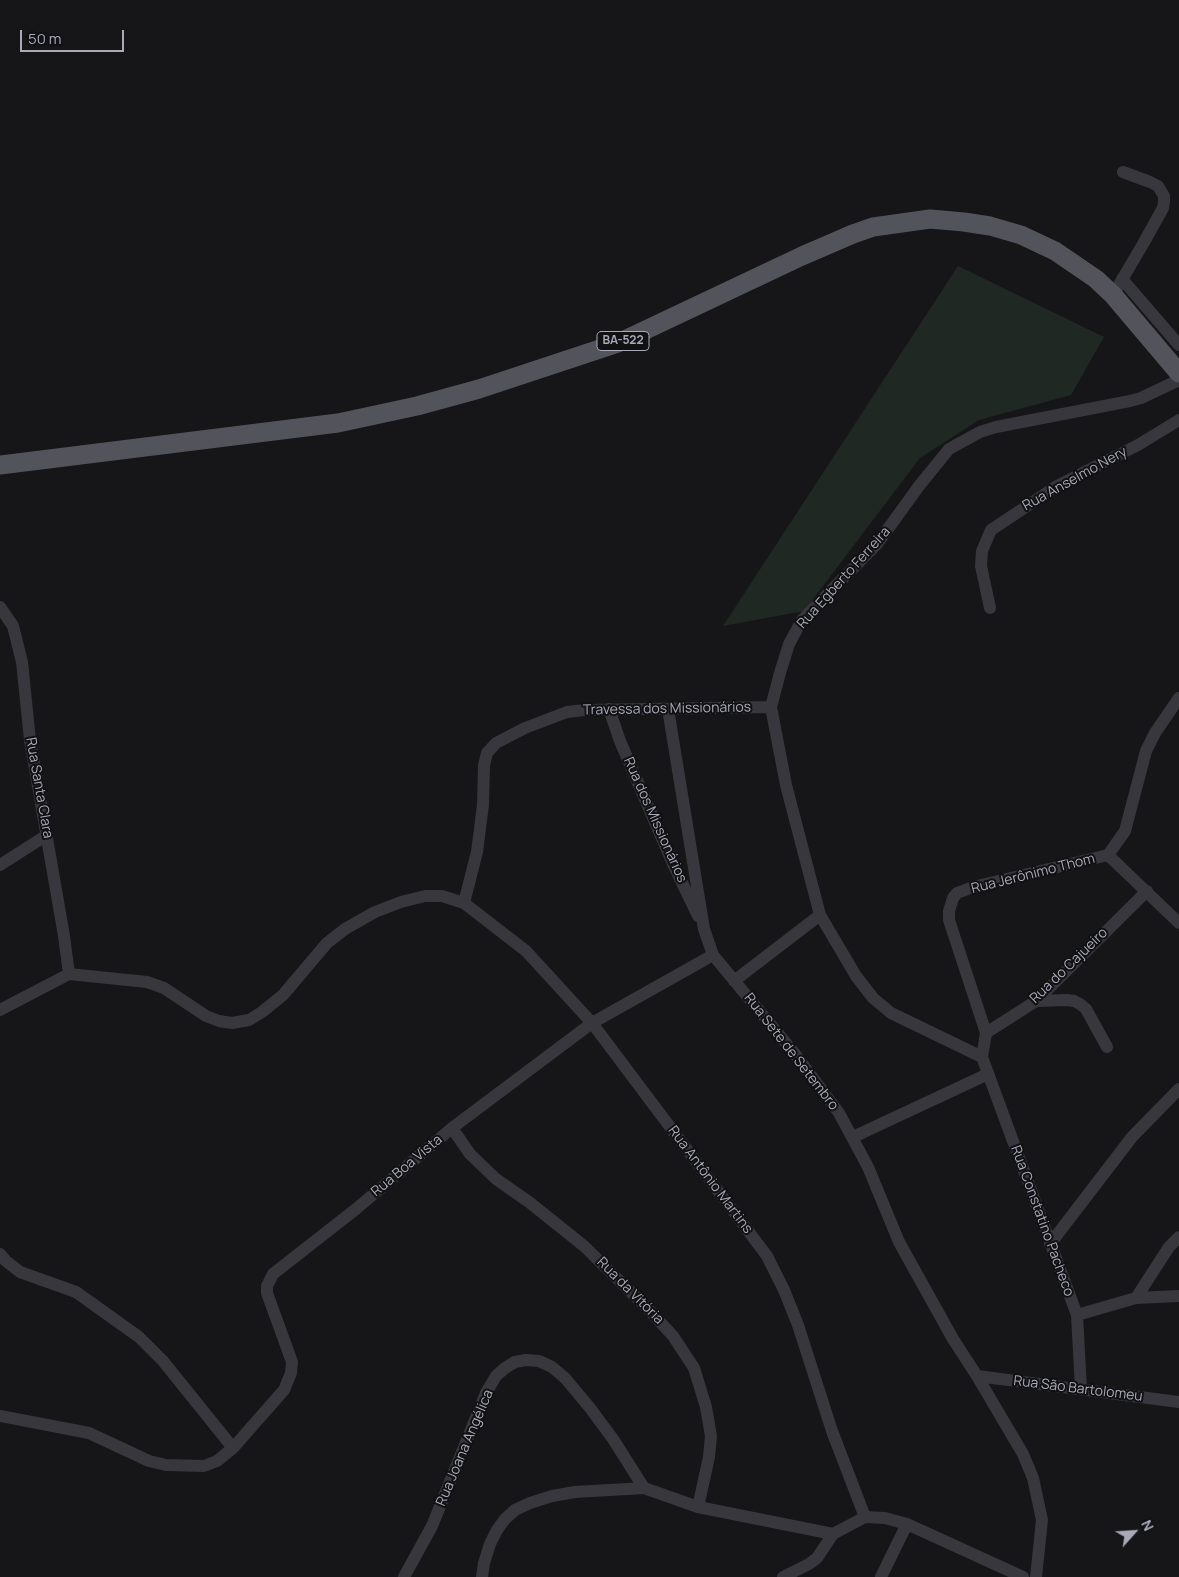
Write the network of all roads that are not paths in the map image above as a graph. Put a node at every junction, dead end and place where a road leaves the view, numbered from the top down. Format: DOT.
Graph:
graph roads {
  1 [pos="1123,172"];
  2 [pos="1117,287"];
  3 [pos="1179,345"];
  4 [pos="1179,373"];
  5 [pos="1179,380"];
  6 [pos="1179,420"];
  7 [pos="0,465"];
  8 [pos="0,607"];
  9 [pos="990,608"];
  10 [pos="1179,698"];
  11 [pos="771,707"];
  12 [pos="668,709"];
  13 [pos="609,710"];
  14 [pos="47,835"];
  15 [pos="1108,855"];
  16 [pos="0,865"];
  17 [pos="1147,891"];
  18 [pos="464,903"];
  19 [pos="820,915"];
  20 [pos="1179,923"];
  21 [pos="704,929"];
  22 [pos="713,955"];
  23 [pos="69,974"];
  24 [pos="734,981"];
  25 [pos="1036,1001"];
  26 [pos="0,1010"];
  27 [pos="592,1023"];
  28 [pos="986,1033"];
  29 [pos="1107,1047"];
  30 [pos="982,1058"];
  31 [pos="988,1074"];
  32 [pos="1179,1089"];
  33 [pos="452,1128"];
  34 [pos="853,1137"];
  35 [pos="1179,1237"];
  36 [pos="1050,1244"];
  37 [pos="0,1254"];
  38 [pos="1179,1296"];
  39 [pos="1136,1298"];
  40 [pos="1077,1315"];
  41 [pos="978,1376"];
  42 [pos="1081,1389"];
  43 [pos="1179,1402"];
  44 [pos="0,1416"];
  45 [pos="233,1448"];
  46 [pos="644,1488"];
  47 [pos="698,1507"];
  48 [pos="865,1517"];
  49 [pos="907,1524"];
  50 [pos="833,1534"];
  51 [pos="404,1577"];
  52 [pos="482,1577"];
  53 [pos="783,1577"];
  54 [pos="881,1577"];
  55 [pos="1023,1577"];
  56 [pos="1036,1577"];
  1 -- 2 [label="street"];
  2 -- 3 [label="street"];
  2 -- 4 [label="main road, BA-522"];
  2 -- 7 [label="main road, BA-522"];
  5 -- 11 [label="street, Rua Egberto Ferreira"];
  6 -- 9 [label="street, Rua Anselmo Nery"];
  8 -- 14 [label="street, Rua Santa Clara"];
  10 -- 15 [label="street"];
  11 -- 12 [label="street, Travessa dos Missionários"];
  11 -- 19 [label="street, Rua Egberto Ferreira"];
  12 -- 13 [label="street, Travessa dos Missionários"];
  12 -- 21 [label="street, Rua Sete de Setembro"];
  13 -- 18 [label="street, Travessa dos Missionários"];
  13 -- 21 [label="street, Rua dos Missionários"];
  14 -- 16 [label="street"];
  14 -- 23 [label="street, Rua Santa Clara"];
  15 -- 17 [label="street"];
  15 -- 28 [label="street, Rua Jerônimo Thom"];
  17 -- 20 [label="street"];
  17 -- 25 [label="street, Rua do Cajueiro"];
  18 -- 23 [label="street"];
  18 -- 27 [label="street, Rua Antônio Martins"];
  19 -- 24 [label="street"];
  19 -- 30 [label="street, Rua Egberto Ferreira"];
  21 -- 22 [label="street, Rua Sete de Setembro"];
  22 -- 24 [label="street, Rua Sete de Setembro"];
  22 -- 27 [label="street, Rua Boa Vista"];
  23 -- 26 [label="street"];
  24 -- 34 [label="street, Rua Sete de Setembro"];
  25 -- 28 [label="street, Rua do Cajueiro"];
  25 -- 29 [label="street"];
  27 -- 33 [label="street, Rua Boa Vista"];
  27 -- 48 [label="street, Rua Antônio Martins"];
  28 -- 30 [label="street"];
  30 -- 31 [label="street, Rua Constatino Pacheco"];
  31 -- 34 [label="street"];
  31 -- 36 [label="street, Rua Constatino Pacheco"];
  32 -- 36 [label="street"];
  33 -- 45 [label="street, Rua Boa Vista"];
  33 -- 47 [label="street, Rua da Vitória"];
  34 -- 41 [label="street, Rua Sete de Setembro"];
  35 -- 39 [label="street"];
  36 -- 40 [label="street, Rua Constatino Pacheco"];
  37 -- 45 [label="street"];
  38 -- 39 [label="street"];
  39 -- 40 [label="street"];
  40 -- 42 [label="street, Rua Constatino Pacheco"];
  41 -- 42 [label="street, Rua São Bartolomeu"];
  41 -- 56 [label="street, Rua Sete de Setembro"];
  42 -- 43 [label="street, Rua São Bartolomeu"];
  44 -- 45 [label="street"];
  46 -- 47 [label="street"];
  46 -- 51 [label="street, Rua Joana Angélica"];
  46 -- 52 [label="street"];
  47 -- 50 [label="street"];
  48 -- 49 [label="street"];
  48 -- 50 [label="street"];
  49 -- 54 [label="street"];
  49 -- 55 [label="street"];
  50 -- 53 [label="street"];
}
